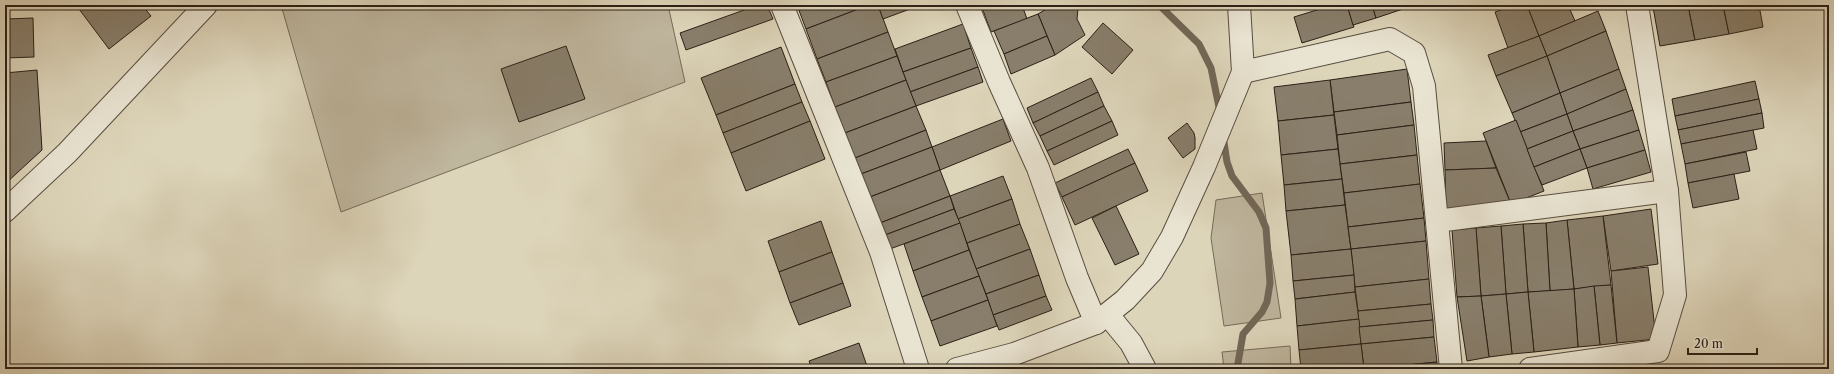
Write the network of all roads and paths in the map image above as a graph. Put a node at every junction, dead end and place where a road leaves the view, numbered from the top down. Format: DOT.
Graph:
graph roads {
  1 [pos="206,5"];
  2 [pos="782,5"];
  3 [pos="967,5"];
  4 [pos="1239,5"];
  5 [pos="1637,5"];
  6 [pos="1243,72"];
  7 [pos="1667,191"];
  8 [pos="5,211"];
  9 [pos="1437,221"];
  10 [pos="1102,319"];
  11 [pos="918,369"];
  12 [pos="957,369"];
  13 [pos="1145,369"];
  14 [pos="1451,369"];
  15 [pos="1530,369"];
  1 -- 8 [label="street"];
  2 -- 11 [label="street"];
  3 -- 10 [label="street"];
  4 -- 6 [label="street"];
  5 -- 7 [label="street"];
  6 -- 9 [label="street"];
  6 -- 10 [label="street"];
  7 -- 9 [label="street"];
  7 -- 15 [label="street"];
  9 -- 14 [label="street"];
  10 -- 12 [label="street"];
  10 -- 13 [label="street"];
}
